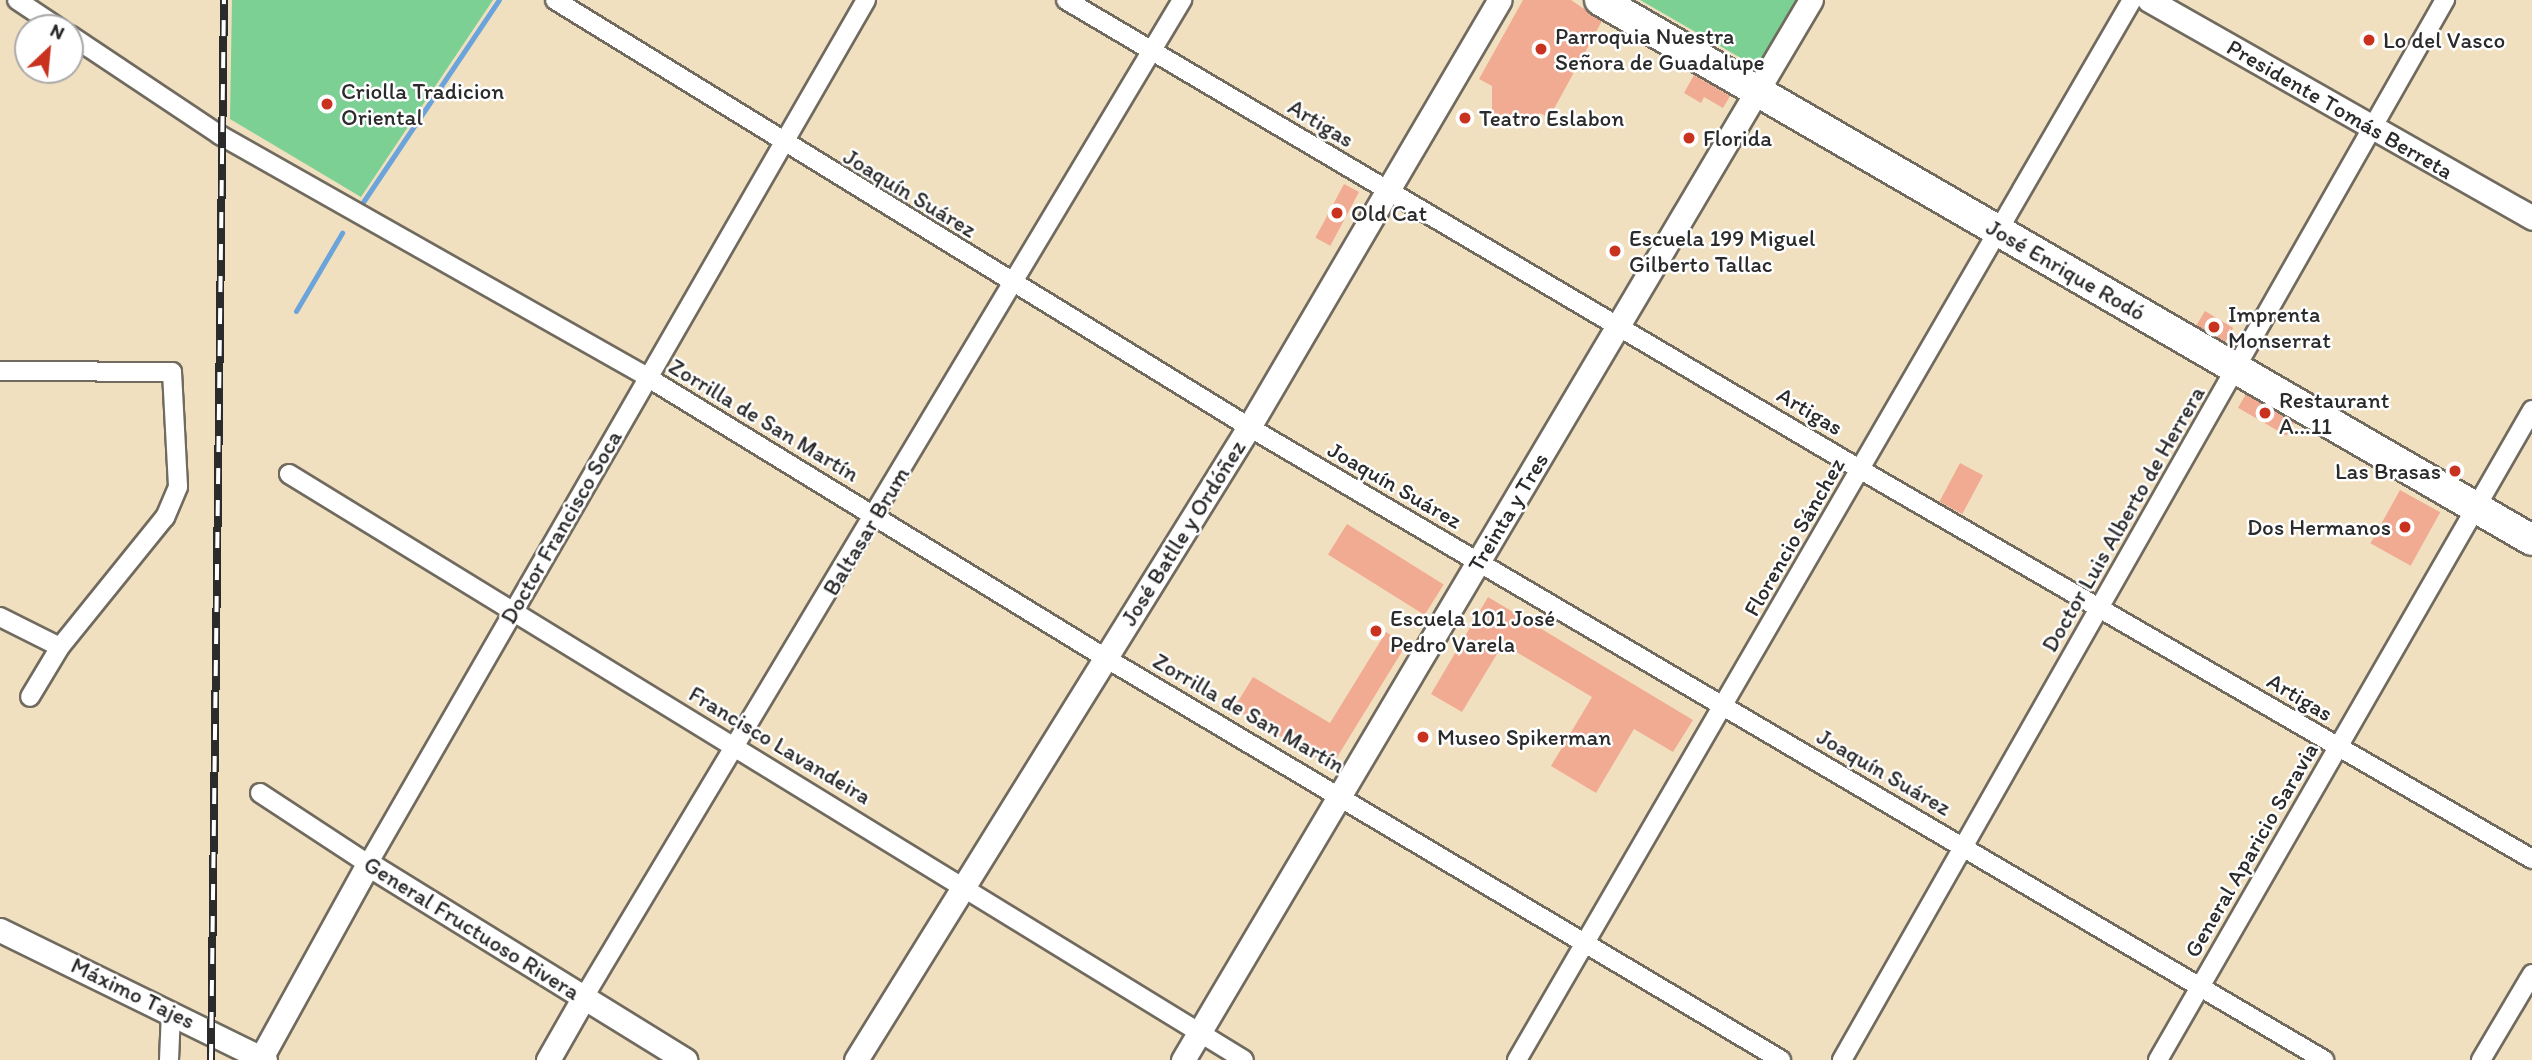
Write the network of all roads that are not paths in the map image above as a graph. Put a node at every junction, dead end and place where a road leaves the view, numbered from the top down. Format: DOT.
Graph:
graph roads {
  1 [pos="16,0"];
  2 [pos="866,0"];
  3 [pos="1066,0"];
  4 [pos="1182,0"];
  5 [pos="1500,0"];
  6 [pos="1600,0"];
  7 [pos="1811,0"];
  8 [pos="2132,0"];
  9 [pos="2149,0"];
  10 [pos="2445,0"];
  11 [pos="556,2"];
  12 [pos="38,14"];
  13 [pos="84,44"];
  14 [pos="1152,51"];
  15 [pos="1759,93"];
  16 [pos="2373,127"];
  17 [pos="785,145"];
  18 [pos="1386,190"];
  19 [pos="2532,218"];
  20 [pos="1998,232"];
  21 [pos="1012,284"];
  22 [pos="1619,328"];
  23 [pos="2236,368"];
  24 [pos="0,371"];
  25 [pos="648,377"];
  26 [pos="2532,410"];
  27 [pos="1249,428"];
  28 [pos="1861,470"];
  29 [pos="289,474"];
  30 [pos="2476,508"];
  31 [pos="874,516"];
  32 [pos="2532,540"];
  33 [pos="1478,562"];
  34 [pos="2100,608"];
  35 [pos="513,610"];
  36 [pos="0,617"];
  37 [pos="60,647"];
  38 [pos="1104,657"];
  39 [pos="30,697"];
  40 [pos="1723,708"];
  41 [pos="737,747"];
  42 [pos="2338,748"];
  43 [pos="260,793"];
  44 [pos="1340,794"];
  45 [pos="1966,847"];
  46 [pos="2532,859"];
  47 [pos="368,864"];
  48 [pos="964,886"];
  49 [pos="0,930"];
  50 [pos="1584,946"];
  51 [pos="2532,974"];
  52 [pos="2200,987"];
  53 [pos="584,997"];
  54 [pos="171,1012"];
  55 [pos="1199,1033"];
  56 [pos="263,1059"];
  57 [pos="169,1060"];
  58 [pos="548,1060"];
  59 [pos="685,1060"];
  60 [pos="856,1060"];
  61 [pos="1183,1060"];
  62 [pos="1244,1060"];
  63 [pos="1517,1060"];
  64 [pos="1781,1060"];
  65 [pos="1842,1060"];
  66 [pos="2158,1060"];
  67 [pos="2324,1060"];
  68 [pos="2482,1060"];
  1 -- 12 [label="street"];
  2 -- 17 [label="street, Doctor Francisco Soca"];
  3 -- 14 [label="street, Artigas"];
  4 -- 14 [label="street, Baltasar Brum"];
  5 -- 18 [label="street, José Batlle y Ordóñez"];
  6 -- 15 [label="highway, José Enrique Rodó"];
  7 -- 15 [label="street, Treinta y Tres"];
  8 -- 20 [label="street, Florencio Sánchez"];
  9 -- 16 [label="street, Presidente Tomás Berreta"];
  10 -- 16 [label="street, Doctor Luis Alberto de Herrera"];
  11 -- 17 [label="street, Joaquín Suárez"];
  13 -- 25 [label="street, Zorrilla de San Martín"];
  14 -- 18 [label="street, Artigas"];
  14 -- 21 [label="street, Baltasar Brum"];
  15 -- 20 [label="highway, José Enrique Rodó"];
  15 -- 22 [label="street, Treinta y Tres"];
  16 -- 19 [label="street, Presidente Tomás Berreta"];
  16 -- 23 [label="street, Doctor Luis Alberto de Herrera"];
  17 -- 21 [label="street, Joaquín Suárez"];
  17 -- 25 [label="street, Doctor Francisco Soca"];
  18 -- 22 [label="street, Artigas"];
  18 -- 27 [label="street, José Batlle y Ordóñez"];
  20 -- 23 [label="highway, José Enrique Rodó"];
  20 -- 28 [label="street, Florencio Sánchez"];
  21 -- 27 [label="street, Joaquín Suárez"];
  21 -- 31 [label="street, Baltasar Brum"];
  22 -- 28 [label="street, Artigas"];
  22 -- 33 [label="street, Treinta y Tres"];
  23 -- 30 [label="highway, José Enrique Rodó"];
  23 -- 34 [label="street, Doctor Luis Alberto de Herrera"];
  24 -- 37 [label="street"];
  25 -- 31 [label="street, Zorrilla de San Martín"];
  25 -- 35 [label="street, Doctor Francisco Soca"];
  26 -- 30 [label="street, General Aparicio Saravia"];
  27 -- 33 [label="street, Joaquín Suárez"];
  27 -- 38 [label="street, José Batlle y Ordóñez"];
  28 -- 34 [label="street, Artigas"];
  28 -- 40 [label="street, Florencio Sánchez"];
  29 -- 35 [label="street, Francisco Lavandeira"];
  30 -- 32 [label="highway, José Enrique Rodó"];
  30 -- 42 [label="street, General Aparicio Saravia"];
  31 -- 38 [label="street, Zorrilla de San Martín"];
  31 -- 41 [label="street, Baltasar Brum"];
  33 -- 40 [label="street, Joaquín Suárez"];
  33 -- 44 [label="street, Treinta y Tres"];
  34 -- 42 [label="street, Artigas"];
  34 -- 45 [label="street, Doctor Luis Alberto de Herrera"];
  35 -- 41 [label="street, Francisco Lavandeira"];
  35 -- 47 [label="street, Doctor Francisco Soca"];
  36 -- 37 [label="street"];
  37 -- 39 [label="street"];
  38 -- 44 [label="street, Zorrilla de San Martín"];
  38 -- 48 [label="street, José Batlle y Ordóñez"];
  40 -- 45 [label="street, Joaquín Suárez"];
  40 -- 50 [label="street, Florencio Sánchez"];
  41 -- 48 [label="street, Francisco Lavandeira"];
  41 -- 53 [label="street, Baltasar Brum"];
  42 -- 46 [label="street, Artigas"];
  42 -- 52 [label="street, General Aparicio Saravia"];
  43 -- 47 [label="street, General Fructuoso Rivera"];
  44 -- 50 [label="street, Zorrilla de San Martín"];
  44 -- 55 [label="street, Treinta y Tres"];
  45 -- 52 [label="street, Joaquín Suárez"];
  45 -- 65 [label="street, Doctor Luis Alberto de Herrera"];
  47 -- 53 [label="street, General Fructuoso Rivera"];
  47 -- 56 [label="street, Doctor Francisco Soca"];
  48 -- 55 [label="street, Francisco Lavandeira"];
  48 -- 60 [label="street, José Batlle y Ordóñez"];
  49 -- 54 [label="street, Máximo Tajes"];
  50 -- 63 [label="street, Florencio Sánchez"];
  50 -- 64 [label="street, Zorrilla de San Martín"];
  51 -- 68 [label="street"];
  52 -- 66 [label="street, General Aparicio Saravia"];
  52 -- 67 [label="street, Joaquín Suárez"];
  53 -- 58 [label="street, Baltasar Brum"];
  53 -- 59 [label="street, General Fructuoso Rivera"];
  54 -- 56 [label="street, Máximo Tajes"];
  54 -- 57 [label="street"];
  55 -- 61 [label="street, Treinta y Tres"];
  55 -- 62 [label="street, Francisco Lavandeira"];
}
